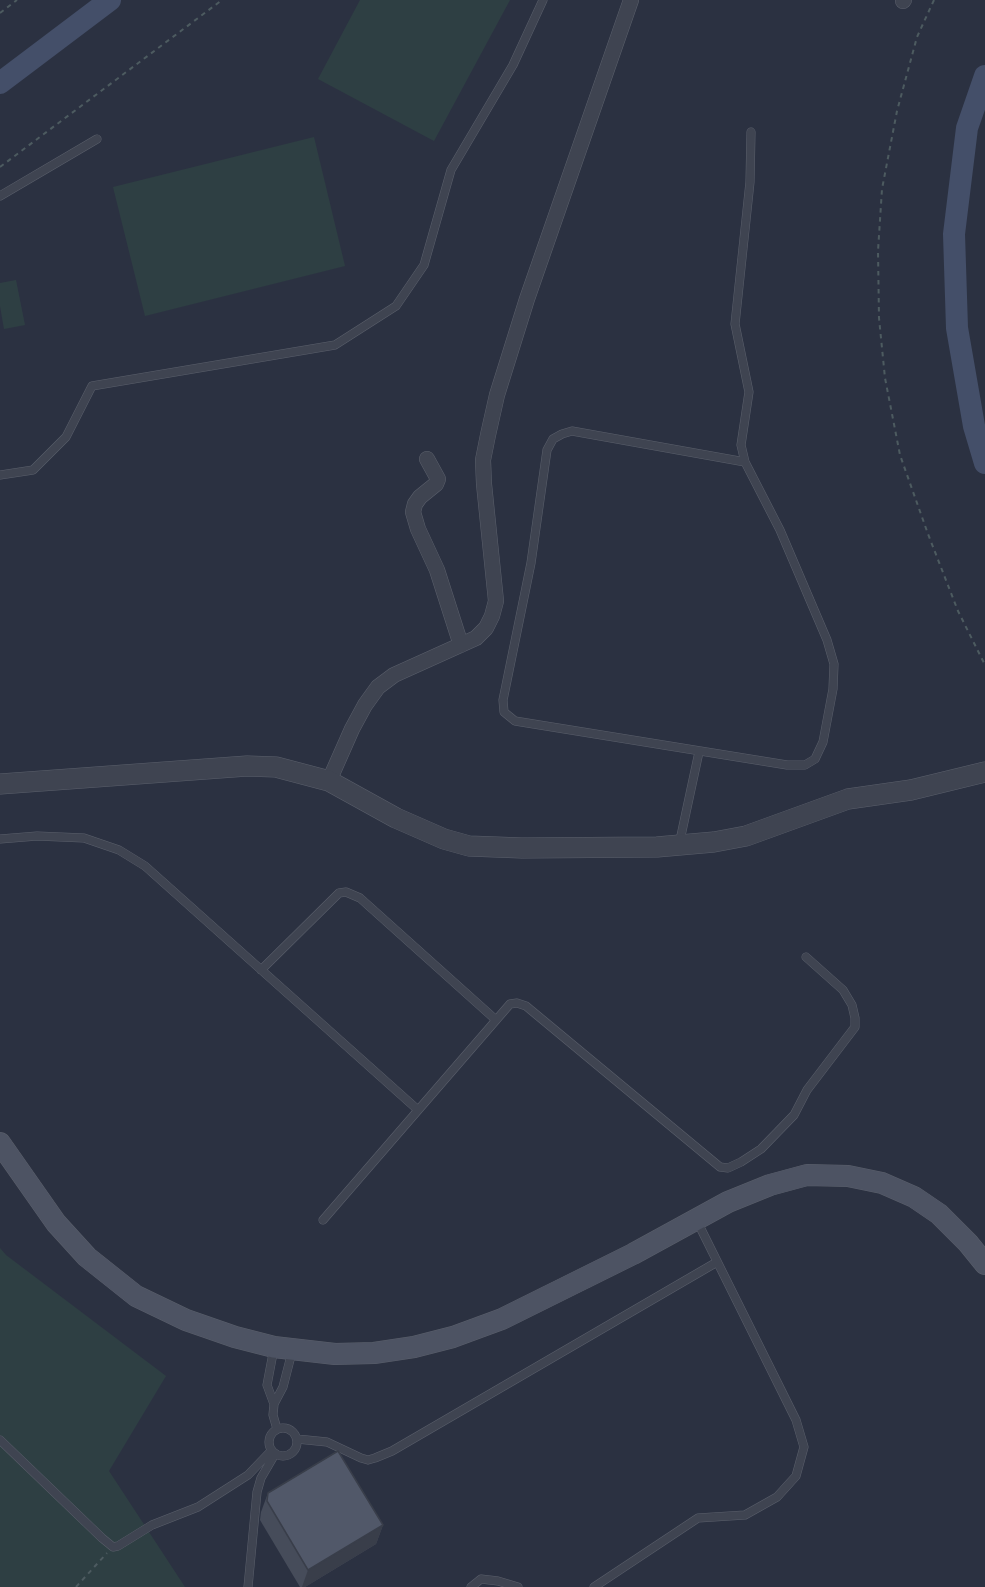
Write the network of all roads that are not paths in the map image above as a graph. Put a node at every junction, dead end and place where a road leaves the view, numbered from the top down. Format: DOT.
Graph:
graph roads {
  1 [pos="543,0"];
  2 [pos="631,0"];
  3 [pos="751,132"];
  4 [pos="97,139"];
  5 [pos="0,196"];
  6 [pos="427,459"];
  7 [pos="745,462"];
  8 [pos="0,475"];
  9 [pos="461,645"];
  10 [pos="699,752"];
  11 [pos="985,772"];
  12 [pos="329,781"];
  13 [pos="0,784"];
  14 [pos="0,839"];
  15 [pos="679,846"];
  16 [pos="806,957"];
  17 [pos="261,970"];
  18 [pos="496,1020"];
  19 [pos="418,1110"];
  20 [pos="0,1143"];
  21 [pos="323,1220"];
  22 [pos="696,1220"];
  23 [pos="717,1262"];
  24 [pos="985,1264"];
  25 [pos="284,1348"];
  26 [pos="274,1404"];
  27 [pos="277,1429"];
  28 [pos="297,1439"];
  29 [pos="0,1440"];
  30 [pos="273,1452"];
  31 [pos="248,1587"];
  32 [pos="471,1587"];
  33 [pos="518,1587"];
  34 [pos="594,1587"];
  1 -- 8 [label="lane"];
  2 -- 9 [label="street"];
  3 -- 7 [label="lane"];
  4 -- 5 [label="lane"];
  6 -- 9 [label="street"];
  7 -- 10 [label="lane"];
  7 -- 10 [label="lane"];
  9 -- 12 [label="street"];
  10 -- 15 [label="lane"];
  11 -- 15 [label="street"];
  12 -- 13 [label="street"];
  12 -- 15 [label="street"];
  14 -- 17 [label="lane"];
  16 -- 18 [label="lane"];
  17 -- 18 [label="lane"];
  17 -- 19 [label="lane"];
  18 -- 19 [label="lane"];
  19 -- 21 [label="lane"];
  20 -- 25 [label="main road"];
  22 -- 23 [label="lane"];
  22 -- 24 [label="main road"];
  22 -- 25 [label="main road"];
  23 -- 28 [label="lane"];
  23 -- 34 [label="lane"];
  25 -- 26 [label="lane"];
  25 -- 26 [label="lane"];
  26 -- 27 [label="lane"];
  27 -- 28 [label="lane"];
  27 -- 30 [label="lane"];
  28 -- 30 [label="lane"];
  29 -- 30 [label="lane"];
  30 -- 31 [label="lane"];
  32 -- 33 [label="lane"];
}
